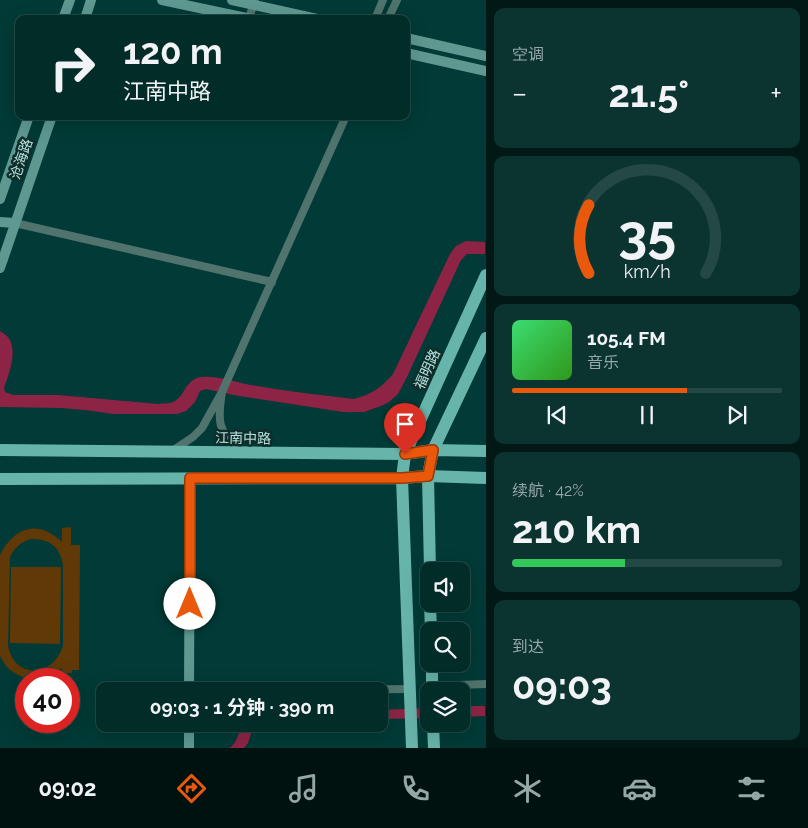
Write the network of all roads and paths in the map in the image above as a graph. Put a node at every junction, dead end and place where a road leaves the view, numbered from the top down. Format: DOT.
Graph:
graph roads {
  1 [pos="70,0"];
  2 [pos="91,0"];
  3 [pos="162,0"];
  4 [pos="232,0"];
  5 [pos="384,0"];
  6 [pos="396,0"];
  7 [pos="254,2"];
  8 [pos="64,15"];
  9 [pos="86,15"];
  10 [pos="231,15"];
  11 [pos="251,15"];
  12 [pos="303,15"];
  13 [pos="377,15"];
  14 [pos="390,15"];
  15 [pos="410,39"];
  16 [pos="410,54"];
  17 [pos="486,56"];
  18 [pos="486,71"];
  19 [pos="28,120"];
  20 [pos="51,120"];
  21 [pos="344,120"];
  22 [pos="0,199"];
  23 [pos="0,222"];
  24 [pos="16,223"];
  25 [pos="0,268"];
  26 [pos="486,275"];
  27 [pos="272,282"];
  28 [pos="486,338"];
  29 [pos="222,391"];
  30 [pos="0,450"];
  31 [pos="433,450"];
  32 [pos="486,451"];
  33 [pos="171,452"];
  34 [pos="240,453"];
  35 [pos="405,454"];
  36 [pos="428,476"];
  37 [pos="190,478"];
  38 [pos="402,478"];
  39 [pos="486,478"];
  40 [pos="0,479"];
  41 [pos="430,562"];
  42 [pos="189,682"];
  43 [pos="486,684"];
  44 [pos="470,685"];
  45 [pos="388,689"];
  46 [pos="410,689"];
  47 [pos="433,732"];
  48 [pos="412,748"];
  49 [pos="434,748"];
  1 -- 8 [label="main road"];
  2 -- 9 [label="main road"];
  3 -- 10 [label="main road"];
  4 -- 7 [label="main road"];
  5 -- 13 [label="street"];
  6 -- 14 [label="street"];
  7 -- 11 [label="street"];
  7 -- 12 [label="main road"];
  15 -- 17 [label="main road"];
  16 -- 18 [label="main road"];
  19 -- 22 [label="main road, 沧海路"];
  20 -- 24 [label="main road, 沧海路"];
  21 -- 27 [label="street"];
  23 -- 24 [label="main road"];
  24 -- 25 [label="main road, 沧海路"];
  24 -- 27 [label="street"];
  26 -- 35 [label="main road, 福明路"];
  27 -- 29 [label="street"];
  28 -- 31 [label="main road"];
  29 -- 33 [label="street"];
  29 -- 34 [label="street"];
  30 -- 33 [label="main road, 江南中路"];
  31 -- 32 [label="main road, 江南中路"];
  31 -- 35 [label="main road, 江南中路"];
  31 -- 36 [label="main road"];
  33 -- 34 [label="main road, 江南中路"];
  34 -- 35 [label="main road, 江南中路"];
  35 -- 38 [label="main road, 福明路"];
  36 -- 38 [label="main road"];
  36 -- 39 [label="main road"];
  36 -- 41 [label="main road"];
  37 -- 38 [label="main road"];
  37 -- 40 [label="main road"];
  37 -- 42 [label="main road"];
  38 -- 46 [label="main road, 福明路"];
  43 -- 44 [label="street"];
  45 -- 46 [label="street"];
  46 -- 48 [label="main road, 福明路"];
  47 -- 49 [label="main road"];
}
